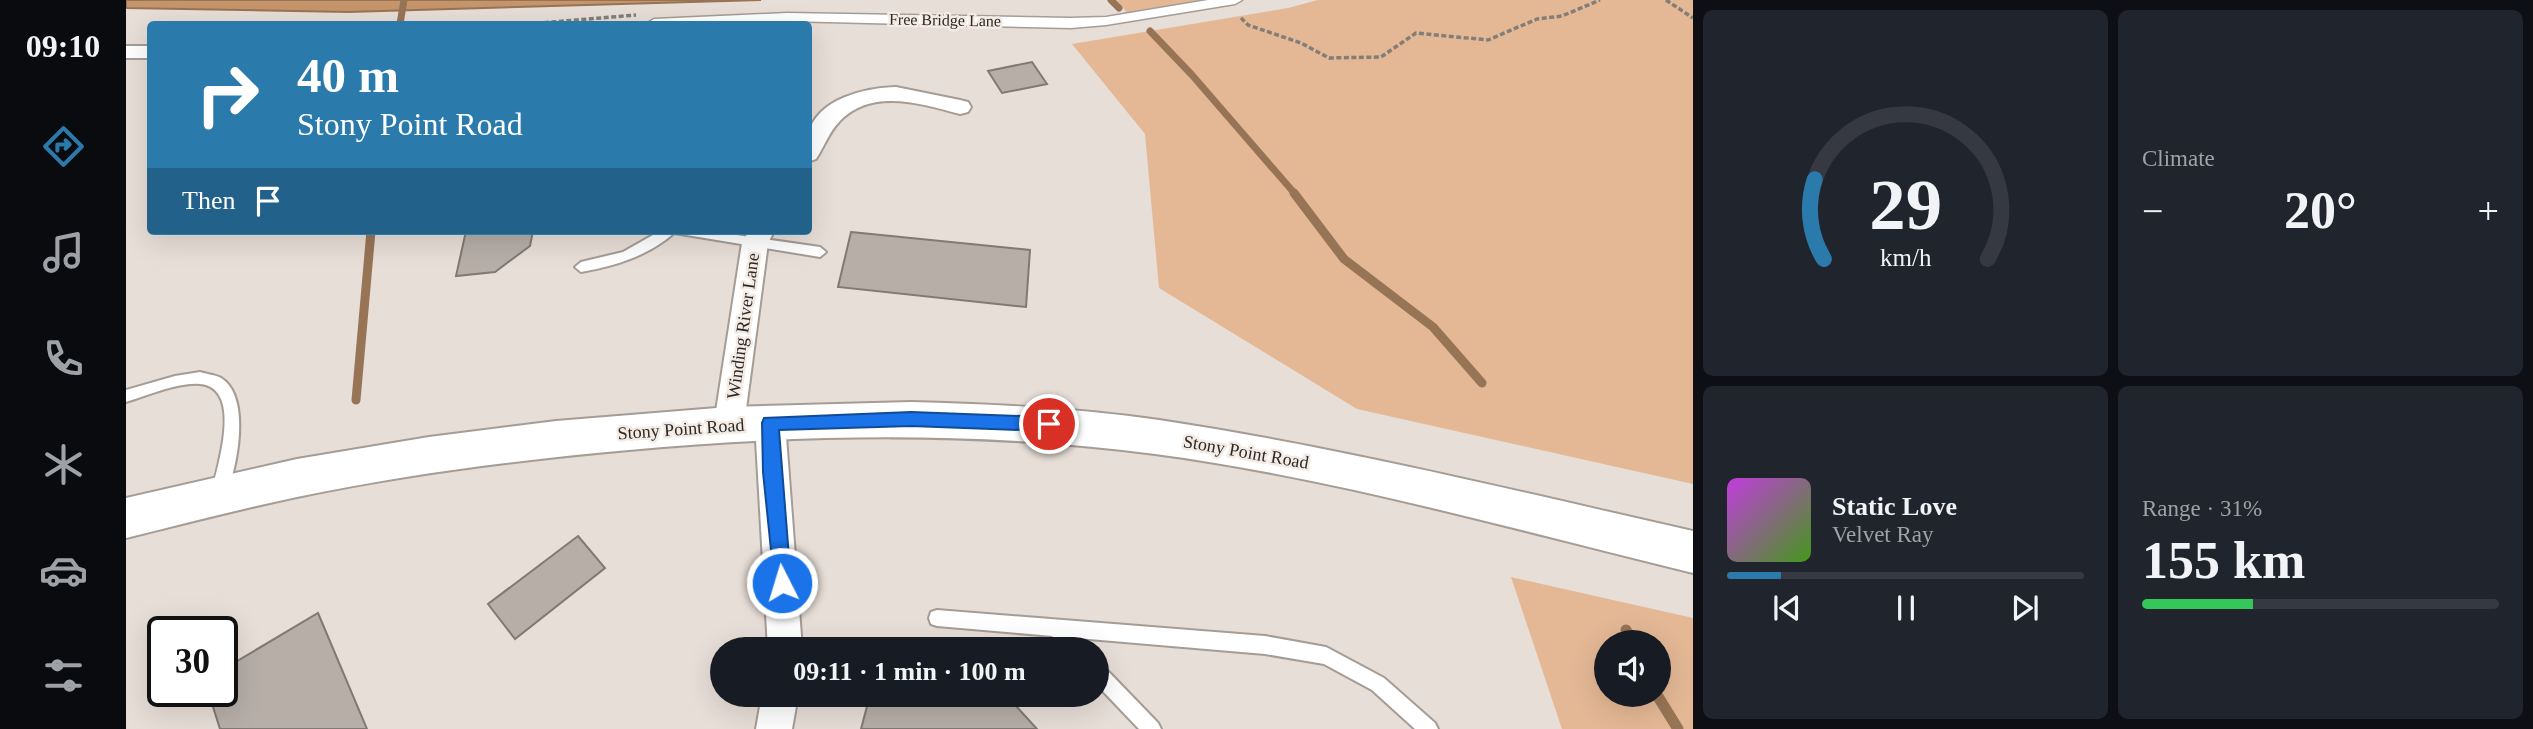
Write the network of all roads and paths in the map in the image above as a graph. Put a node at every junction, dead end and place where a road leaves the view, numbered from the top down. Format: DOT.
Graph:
graph roads {
  1 [pos="1600,0"];
  2 [pos="1666,0"];
  3 [pos="1229,1"];
  4 [pos="1693,18"];
  5 [pos="711,21"];
  6 [pos="126,52"];
  7 [pos="147,52"];
  8 [pos="960,107"];
  9 [pos="812,148"];
  10 [pos="664,235"];
  11 [pos="732,235"];
  12 [pos="758,237"];
  13 [pos="820,252"];
  14 [pos="581,267"];
  15 [pos="126,396"];
  16 [pos="770,423"];
  17 [pos="729,424"];
  18 [pos="219,496"];
  19 [pos="126,518"];
  20 [pos="1693,552"];
  21 [pos="937,618"];
  22 [pos="1055,627"];
  23 [pos="784,637"];
  24 [pos="1065,637"];
  25 [pos="1109,684"];
  26 [pos="778,707"];
  27 [pos="774,729"];
  28 [pos="1152,729"];
  29 [pos="1429,729"];
  1 -- 3 [label="path"];
  2 -- 4 [label="path"];
  3 -- 5 [label="street, Free Bridge Lane"];
  6 -- 7 [label="street"];
  8 -- 9 [label="street"];
  10 -- 14 [label="lane"];
  11 -- 12 [label="lane"];
  12 -- 13 [label="lane"];
  12 -- 17 [label="street, Winding River Lane"];
  15 -- 18 [label="lane"];
  16 -- 17 [label="main road, Stony Point Road"];
  16 -- 20 [label="main road, Stony Point Road"];
  16 -- 23 [label="street"];
  17 -- 18 [label="main road, Stony Point Road"];
  18 -- 19 [label="main road, Stony Point Road"];
  21 -- 22 [label="lane"];
  22 -- 24 [label="lane"];
  22 -- 29 [label="lane"];
  25 -- 28 [label="lane"];
  26 -- 27 [label="street"];
}
